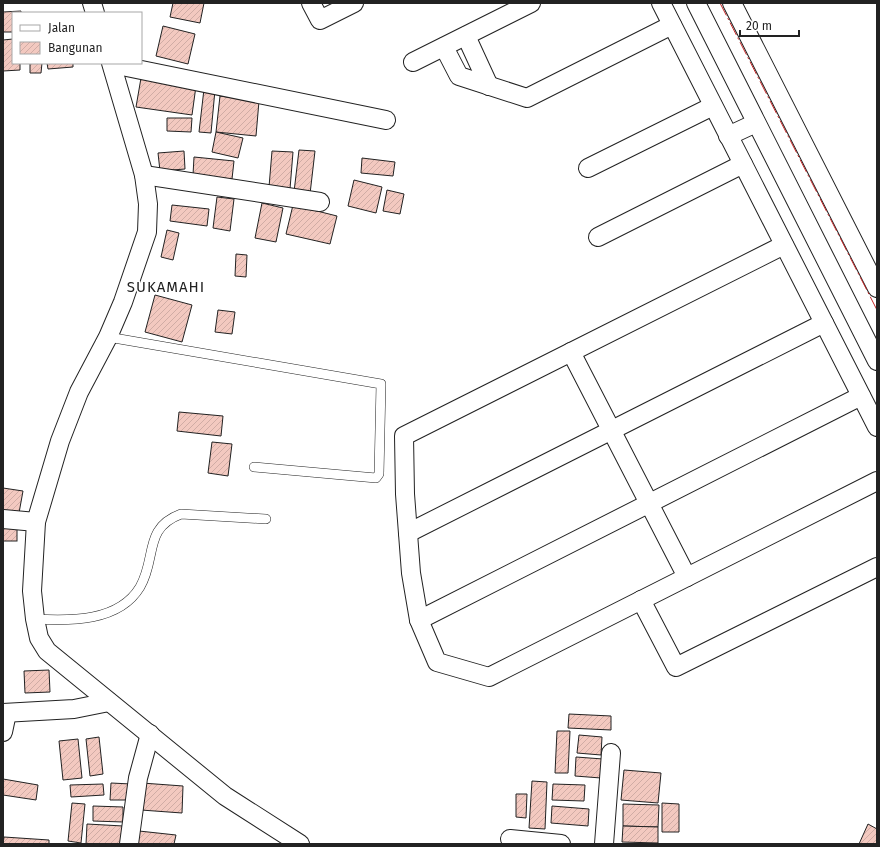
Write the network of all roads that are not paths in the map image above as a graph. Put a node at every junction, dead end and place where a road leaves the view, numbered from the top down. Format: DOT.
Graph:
graph roads {
  1 [pos="311,3"];
  2 [pos="354,3"];
  3 [pos="531,3"];
  4 [pos="661,3"];
  5 [pos="696,3"];
  6 [pos="732,3"];
  7 [pos="672,25"];
  8 [pos="466,36"];
  9 [pos="444,47"];
  10 [pos="413,62"];
  11 [pos="112,64"];
  12 [pos="117,64"];
  13 [pos="489,86"];
  14 [pos="713,106"];
  15 [pos="386,120"];
  16 [pos="756,123"];
  17 [pos="728,136"];
  18 [pos="743,164"];
  19 [pos="588,168"];
  20 [pos="144,175"];
  21 [pos="320,202"];
  22 [pos="598,237"];
  23 [pos="784,245"];
  24 [pos="877,288"];
  25 [pos="824,323"];
  26 [pos="108,338"];
  27 [pos="571,352"];
  28 [pos="877,362"];
  29 [pos="861,396"];
  30 [pos="877,427"];
  31 [pos="611,430"];
  32 [pos="254,467"];
  33 [pos="877,481"];
  34 [pos="649,504"];
  35 [pos="3,519"];
  36 [pos="266,519"];
  37 [pos="36,522"];
  38 [pos="408,533"];
  39 [pos="877,567"];
  40 [pos="687,577"];
  41 [pos="641,600"];
  42 [pos="35,619"];
  43 [pos="419,620"];
  44 [pos="109,702"];
  45 [pos="5,713"];
  46 [pos="3,732"];
  47 [pos="150,734"];
  48 [pos="611,753"];
  49 [pos="510,839"];
  50 [pos="129,844"];
  51 [pos="300,844"];
  52 [pos="561,844"];
  53 [pos="604,844"];
  1 -- 2 [label="street"];
  3 -- 8 [label="street"];
  4 -- 7 [label="street"];
  5 -- 16 [label="street"];
  6 -- 24 [label="street"];
  7 -- 13 [label="street"];
  7 -- 14 [label="street"];
  8 -- 9 [label="street"];
  8 -- 13 [label="street"];
  9 -- 10 [label="street"];
  9 -- 13 [label="street"];
  11 -- 20 [label="street"];
  12 -- 15 [label="street"];
  14 -- 17 [label="street"];
  14 -- 19 [label="street"];
  16 -- 17 [label="street"];
  16 -- 28 [label="street"];
  17 -- 18 [label="street"];
  18 -- 22 [label="street"];
  18 -- 23 [label="street"];
  20 -- 21 [label="street"];
  20 -- 26 [label="street"];
  23 -- 25 [label="street"];
  23 -- 27 [label="street"];
  25 -- 29 [label="street"];
  25 -- 31 [label="street"];
  26 -- 32 [label="lane"];
  26 -- 37 [label="street"];
  27 -- 31 [label="street"];
  27 -- 38 [label="street"];
  29 -- 30 [label="street"];
  29 -- 34 [label="street"];
  31 -- 34 [label="street"];
  31 -- 38 [label="street"];
  33 -- 40 [label="street"];
  34 -- 40 [label="street"];
  34 -- 43 [label="street"];
  35 -- 37 [label="street"];
  36 -- 42 [label="lane"];
  37 -- 42 [label="street"];
  38 -- 43 [label="street"];
  39 -- 41 [label="street"];
  40 -- 41 [label="street"];
  41 -- 43 [label="street"];
  42 -- 44 [label="street"];
  44 -- 45 [label="street"];
  44 -- 47 [label="street"];
  45 -- 46 [label="street"];
  47 -- 50 [label="street"];
  47 -- 51 [label="street"];
  48 -- 53 [label="street"];
  49 -- 52 [label="street"];
}
